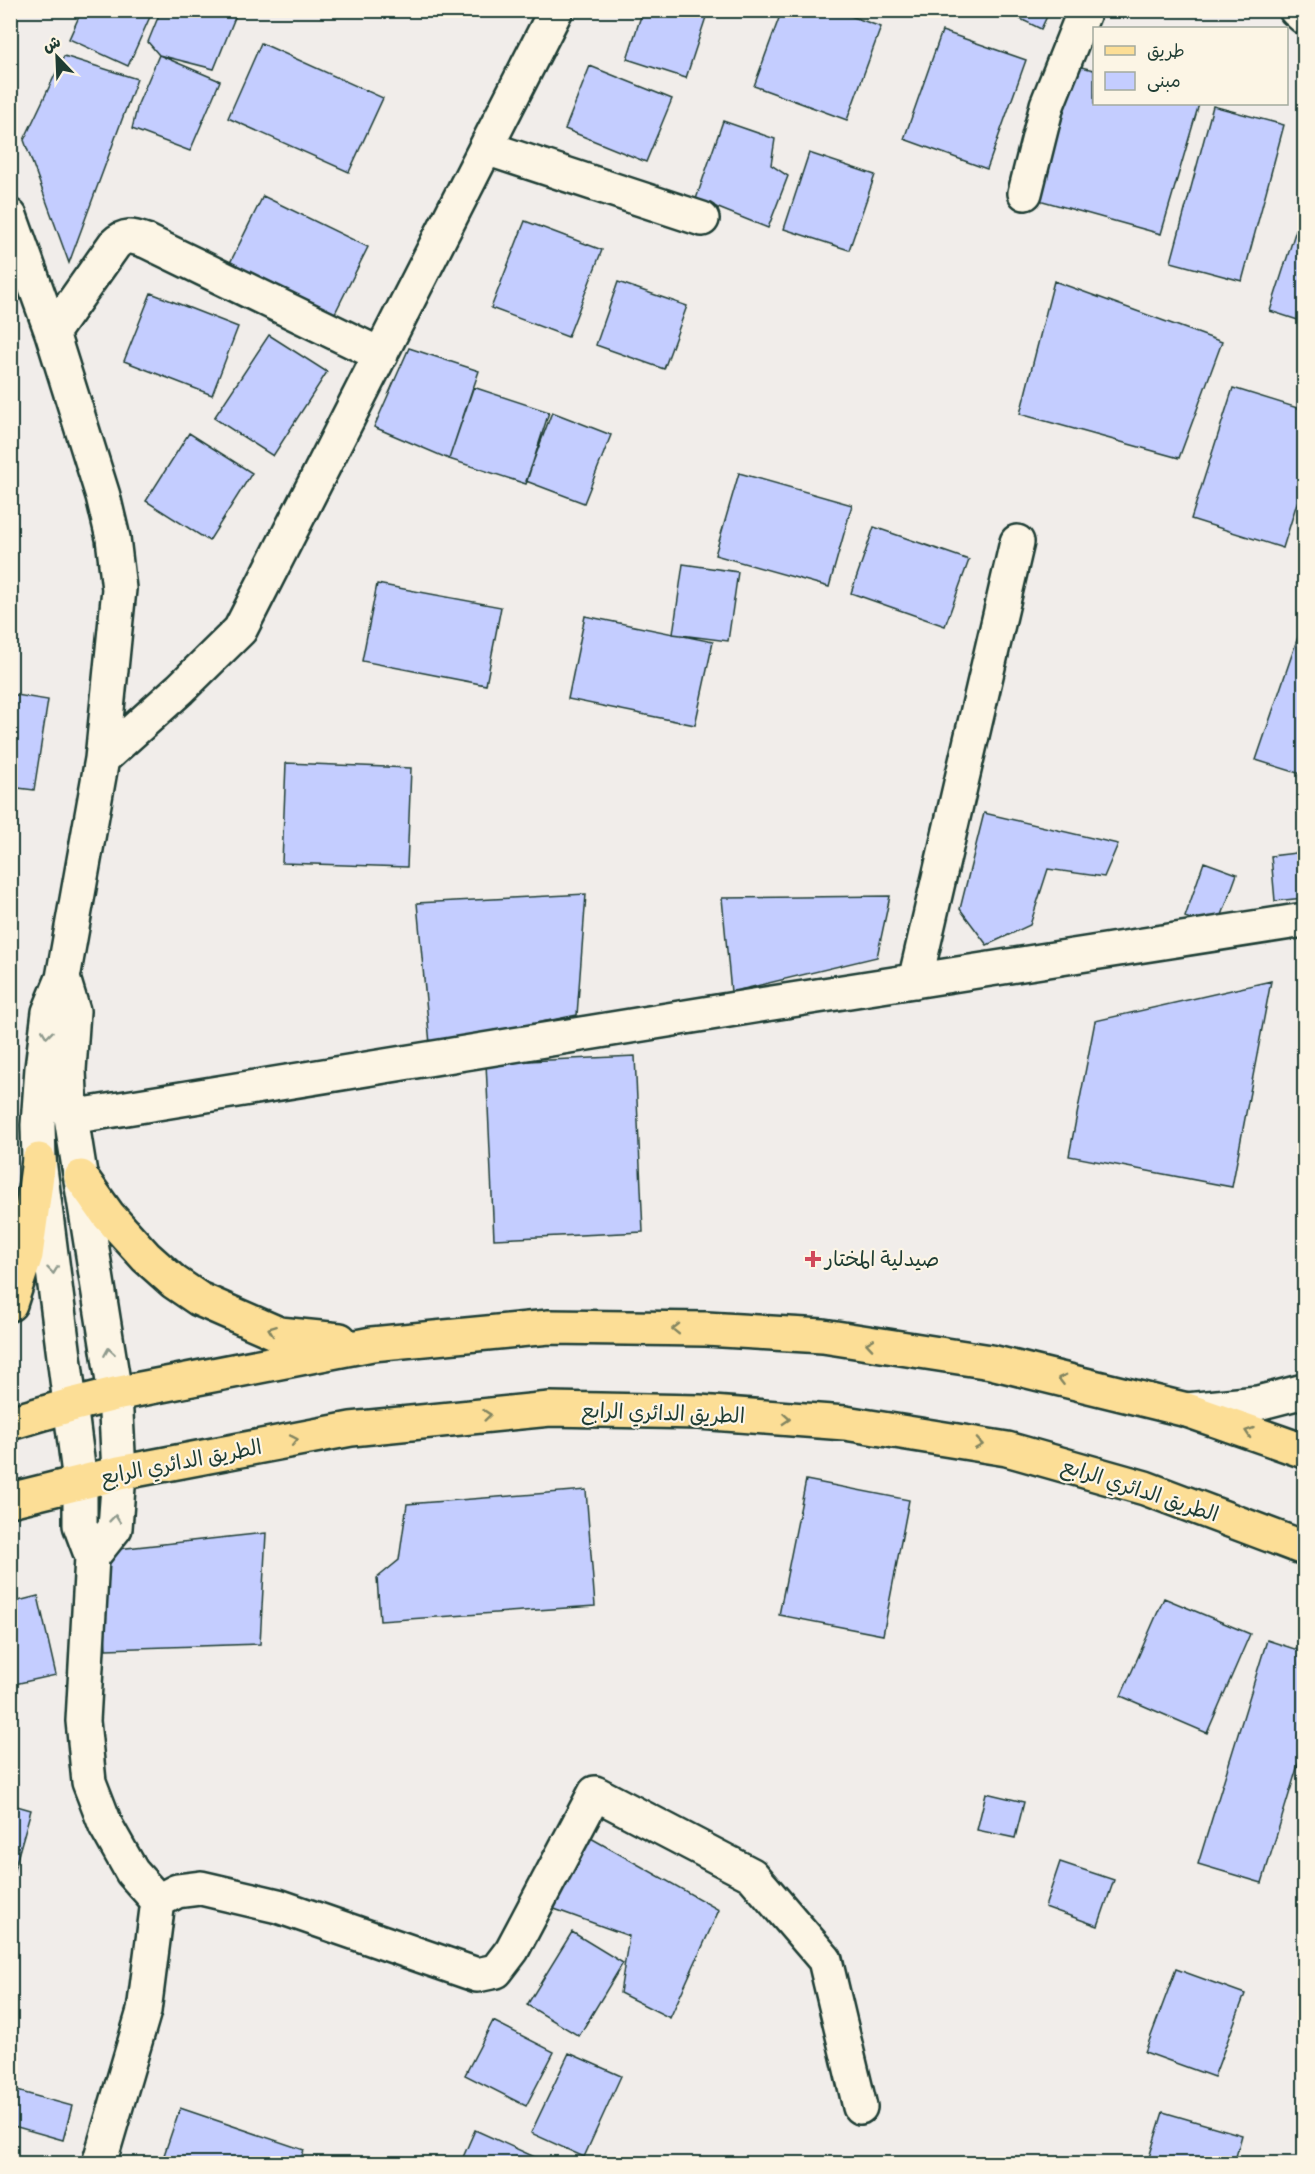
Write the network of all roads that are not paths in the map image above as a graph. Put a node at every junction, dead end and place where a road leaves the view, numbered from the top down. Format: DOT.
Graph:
graph roads {
  1 [pos="556,10"];
  2 [pos="1085,10"];
  3 [pos="1296,10"];
  4 [pos="1305,17"];
  5 [pos="486,148"];
  6 [pos="1025,193"];
  7 [pos="10,216"];
  8 [pos="702,219"];
  9 [pos="52,333"];
  10 [pos="381,354"];
  11 [pos="1017,542"];
  12 [pos="102,759"];
  13 [pos="1305,920"];
  14 [pos="63,978"];
  15 [pos="915,981"];
  16 [pos="71,1117"];
  17 [pos="39,1160"];
  18 [pos="81,1177"];
  19 [pos="10,1304"];
  20 [pos="372,1344"];
  21 [pos="1305,1391"];
  22 [pos="115,1394"];
  23 [pos="71,1405"];
  24 [pos="1187,1410"];
  25 [pos="10,1423"];
  26 [pos="1305,1451"];
  27 [pos="119,1473"];
  28 [pos="80,1482"];
  29 [pos="10,1500"];
  30 [pos="1305,1548"];
  31 [pos="92,1557"];
  32 [pos="158,1902"];
  33 [pos="860,2106"];
  34 [pos="99,2163"];
  1 -- 5 [label="street"];
  2 -- 6 [label="street"];
  3 -- 4 [label="street"];
  5 -- 8 [label="street"];
  5 -- 10 [label="street"];
  7 -- 9 [label="street"];
  9 -- 10 [label="street"];
  9 -- 12 [label="street"];
  10 -- 12 [label="street"];
  11 -- 15 [label="street"];
  12 -- 14 [label="street"];
  13 -- 15 [label="street"];
  14 -- 16 [label="street"];
  14 -- 17 [label="street, one-way"];
  15 -- 16 [label="street"];
  16 -- 18 [label="street"];
  17 -- 19 [label="main road"];
  17 -- 23 [label="street, one-way"];
  20 -- 18 [label="main road, one-way"];
  22 -- 18 [label="street, one-way"];
  20 -- 22 [label="main road"];
  24 -- 20 [label="main road, one-way"];
  21 -- 24 [label="street"];
  22 -- 23 [label="main road"];
  22 -- 27 [label="street"];
  23 -- 25 [label="main road"];
  23 -- 28 [label="street"];
  26 -- 24 [label="main road, one-way"];
  27 -- 28 [label="main road, الطريق الدائري الرابع"];
  27 -- 30 [label="main road, الطريق الدائري الرابع, one-way"];
  31 -- 27 [label="street, one-way"];
  28 -- 29 [label="main road, الطريق الدائري الرابع"];
  28 -- 31 [label="street"];
  31 -- 32 [label="street"];
  32 -- 33 [label="street"];
  32 -- 34 [label="street"];
}
